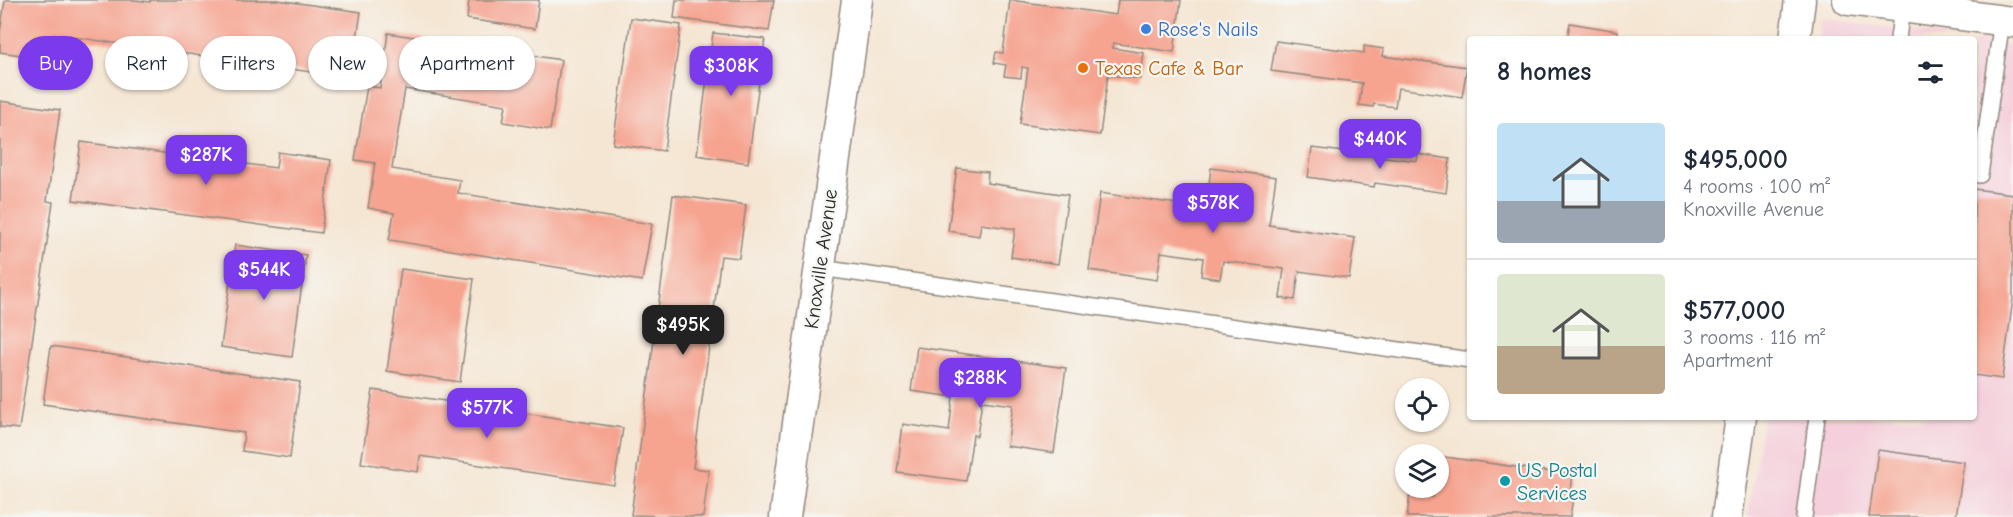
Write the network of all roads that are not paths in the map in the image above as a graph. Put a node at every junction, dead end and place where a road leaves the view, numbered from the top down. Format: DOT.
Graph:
graph roads {
  1 [pos="857,0"];
  2 [pos="1800,0"];
  3 [pos="1848,0"];
  4 [pos="1902,7"];
  5 [pos="2008,21"];
  6 [pos="1795,36"];
  7 [pos="1898,36"];
  8 [pos="1977,174"];
  9 [pos="820,268"];
  10 [pos="1467,360"];
  11 [pos="1742,420"];
  12 [pos="1817,420"];
  13 [pos="785,517"];
  14 [pos="1727,517"];
  15 [pos="1804,517"];
  1 -- 9 [label="street, Knoxville Avenue"];
  2 -- 6 [label="street"];
  3 -- 4 [label="street"];
  4 -- 5 [label="street"];
  4 -- 7 [label="lane"];
  5 -- 8 [label="lane"];
  9 -- 10 [label="lane"];
  9 -- 13 [label="street, Knoxville Avenue"];
  11 -- 14 [label="street"];
  12 -- 15 [label="lane"];
}
